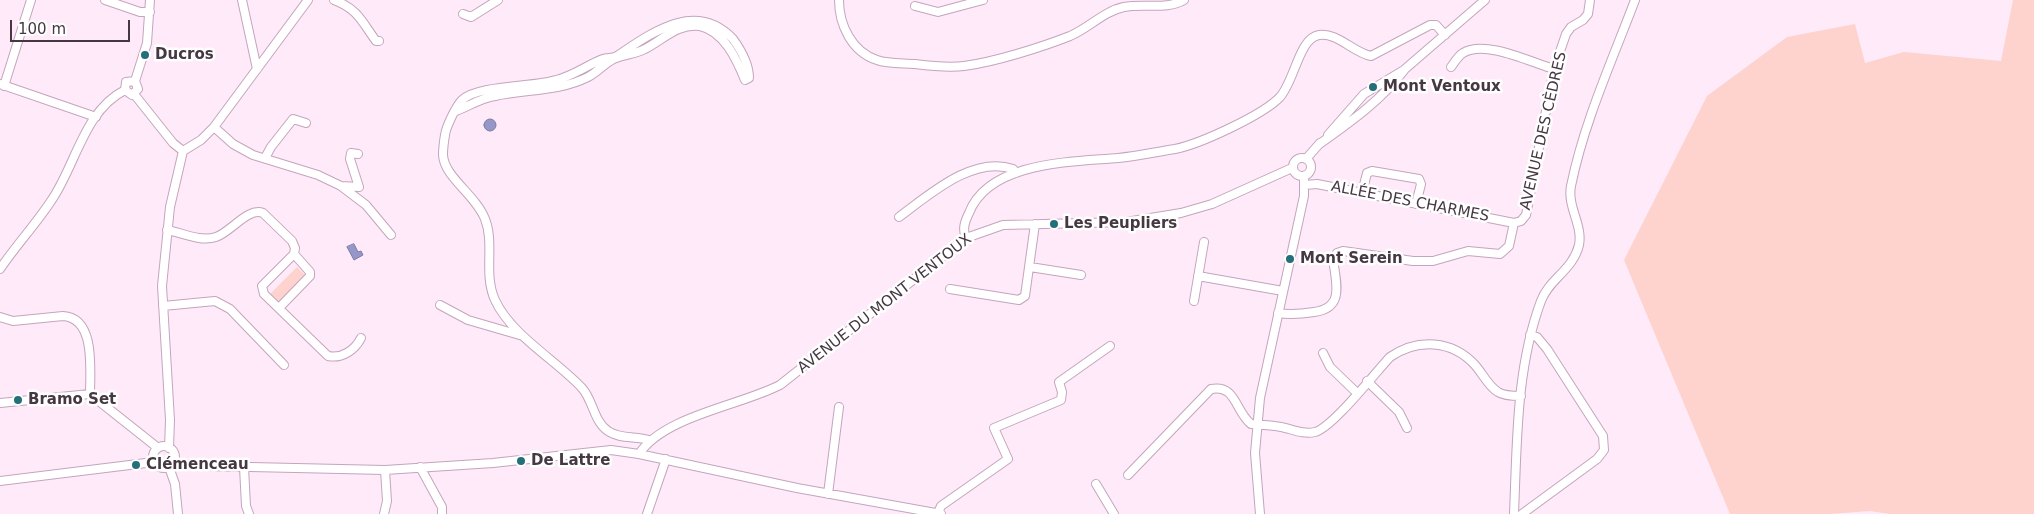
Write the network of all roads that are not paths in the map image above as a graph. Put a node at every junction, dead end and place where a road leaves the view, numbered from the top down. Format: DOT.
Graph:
graph roads {
  1 [pos="31,0"];
  2 [pos="105,0"];
  3 [pos="150,0"];
  4 [pos="242,0"];
  5 [pos="308,0"];
  6 [pos="334,0"];
  7 [pos="498,0"];
  8 [pos="839,0"];
  9 [pos="983,0"];
  10 [pos="1184,0"];
  11 [pos="1484,0"];
  12 [pos="1590,0"];
  13 [pos="1636,0"];
  14 [pos="1176,2"];
  15 [pos="915,6"];
  16 [pos="150,12"];
  17 [pos="463,14"];
  18 [pos="1445,35"];
  19 [pos="380,42"];
  20 [pos="615,58"];
  21 [pos="1451,68"];
  22 [pos="257,69"];
  23 [pos="1406,69"];
  24 [pos="1554,69"];
  25 [pos="136,81"];
  26 [pos="2,85"];
  27 [pos="125,90"];
  28 [pos="134,94"];
  29 [pos="96,117"];
  30 [pos="306,122"];
  31 [pos="214,127"];
  32 [pos="1318,145"];
  33 [pos="183,151"];
  34 [pos="358,154"];
  35 [pos="266,158"];
  36 [pos="1306,159"];
  37 [pos="1292,168"];
  38 [pos="1016,173"];
  39 [pos="1304,176"];
  40 [pos="1305,185"];
  41 [pos="341,186"];
  42 [pos="1362,193"];
  43 [pos="1416,204"];
  44 [pos="899,217"];
  45 [pos="1514,223"];
  46 [pos="1035,224"];
  47 [pos="167,230"];
  48 [pos="391,234"];
  49 [pos="966,238"];
  50 [pos="1204,242"];
  51 [pos="294,254"];
  52 [pos="1030,266"];
  53 [pos="0,269"];
  54 [pos="1081,275"];
  55 [pos="1198,276"];
  56 [pos="950,289"];
  57 [pos="1283,292"];
  58 [pos="1194,301"];
  59 [pos="163,306"];
  60 [pos="440,306"];
  61 [pos="280,308"];
  62 [pos="1278,313"];
  63 [pos="0,317"];
  64 [pos="1530,335"];
  65 [pos="523,336"];
  66 [pos="361,338"];
  67 [pos="1110,346"];
  68 [pos="1323,353"];
  69 [pos="284,365"];
  70 [pos="1367,381"];
  71 [pos="1357,393"];
  72 [pos="90,394"];
  73 [pos="1521,396"];
  74 [pos="0,403"];
  75 [pos="840,408"];
  76 [pos="1257,424"];
  77 [pos="1407,428"];
  78 [pos="649,440"];
  79 [pos="158,448"];
  80 [pos="169,448"];
  81 [pos="638,454"];
  82 [pos="666,460"];
  83 [pos="154,462"];
  84 [pos="171,465"];
  85 [pos="244,467"];
  86 [pos="420,467"];
  87 [pos="385,470"];
  88 [pos="1128,475"];
  89 [pos="0,481"];
  90 [pos="1096,484"];
  91 [pos="828,494"];
  92 [pos="924,512"];
  93 [pos="178,514"];
  94 [pos="250,514"];
  95 [pos="384,514"];
  96 [pos="442,514"];
  97 [pos="647,514"];
  98 [pos="939,514"];
  99 [pos="1114,514"];
  100 [pos="1260,514"];
  101 [pos="1514,514"];
  102 [pos="1522,514"];
  1 -- 26 [label="street"];
  2 -- 16 [label="street"];
  3 -- 16 [label="street"];
  4 -- 22 [label="street"];
  5 -- 22 [label="street"];
  6 -- 19 [label="street"];
  7 -- 17 [label="street"];
  8 -- 14 [label="street"];
  9 -- 15 [label="street"];
  10 -- 14 [label="street"];
  11 -- 18 [label="street"];
  12 -- 24 [label="street, AVENUE DES CÈDRES"];
  13 -- 64 [label="street"];
  16 -- 25 [label="street"];
  18 -- 23 [label="street"];
  18 -- 38 [label="street"];
  20 -- 20 [label="street"];
  20 -- 65 [label="street"];
  21 -- 24 [label="street"];
  22 -- 31 [label="street"];
  23 -- 32 [label="street"];
  23 -- 32 [label="street"];
  24 -- 45 [label="street, AVENUE DES CÈDRES"];
  25 -- 27 [label="street"];
  25 -- 28 [label="street"];
  26 -- 29 [label="street"];
  27 -- 28 [label="street"];
  27 -- 29 [label="street"];
  28 -- 33 [label="street"];
  29 -- 53 [label="street"];
  30 -- 35 [label="street"];
  31 -- 33 [label="street"];
  31 -- 35 [label="street"];
  32 -- 36 [label="street"];
  33 -- 47 [label="street"];
  34 -- 41 [label="street"];
  35 -- 41 [label="street"];
  36 -- 37 [label="street"];
  36 -- 39 [label="street"];
  37 -- 39 [label="street"];
  37 -- 46 [label="street, AVENUE DU MONT VENTOUX"];
  38 -- 44 [label="street"];
  38 -- 49 [label="street"];
  39 -- 40 [label="street"];
  40 -- 42 [label="street, ALLÉE DES CHARMES"];
  40 -- 57 [label="street"];
  41 -- 48 [label="street"];
  42 -- 43 [label="street, ALLÉE DES CHARMES"];
  42 -- 43 [label="street"];
  43 -- 45 [label="street, ALLÉE DES CHARMES"];
  45 -- 62 [label="street, AVENUE DES CÈDRES"];
  46 -- 49 [label="street, AVENUE DU MONT VENTOUX"];
  46 -- 52 [label="street"];
  47 -- 51 [label="street"];
  47 -- 59 [label="street"];
  49 -- 78 [label="street, AVENUE DU MONT VENTOUX"];
  50 -- 55 [label="street"];
  51 -- 61 [label="street"];
  51 -- 61 [label="street"];
  52 -- 54 [label="street"];
  52 -- 56 [label="street"];
  55 -- 57 [label="street"];
  55 -- 58 [label="street"];
  57 -- 62 [label="street"];
  59 -- 69 [label="street"];
  59 -- 80 [label="street"];
  60 -- 65 [label="street"];
  61 -- 66 [label="street"];
  62 -- 76 [label="street"];
  63 -- 72 [label="street"];
  64 -- 73 [label="street"];
  64 -- 102 [label="street"];
  65 -- 78 [label="street"];
  67 -- 98 [label="street"];
  68 -- 71 [label="street"];
  70 -- 71 [label="street"];
  70 -- 73 [label="street"];
  70 -- 77 [label="street"];
  71 -- 76 [label="street"];
  72 -- 74 [label="street"];
  72 -- 79 [label="street"];
  73 -- 101 [label="street"];
  75 -- 91 [label="street"];
  76 -- 88 [label="street"];
  76 -- 100 [label="street"];
  78 -- 81 [label="street, AVENUE DU MONT VENTOUX"];
  79 -- 80 [label="street"];
  79 -- 83 [label="street"];
  80 -- 84 [label="street"];
  81 -- 82 [label="street"];
  81 -- 86 [label="street"];
  82 -- 91 [label="street"];
  82 -- 97 [label="street"];
  83 -- 84 [label="street"];
  83 -- 89 [label="street"];
  84 -- 85 [label="street"];
  84 -- 93 [label="street"];
  85 -- 87 [label="street"];
  85 -- 94 [label="street"];
  86 -- 87 [label="street"];
  86 -- 96 [label="street"];
  87 -- 95 [label="street"];
  90 -- 99 [label="street"];
  91 -- 92 [label="street"];
  92 -- 98 [label="street"];
}
